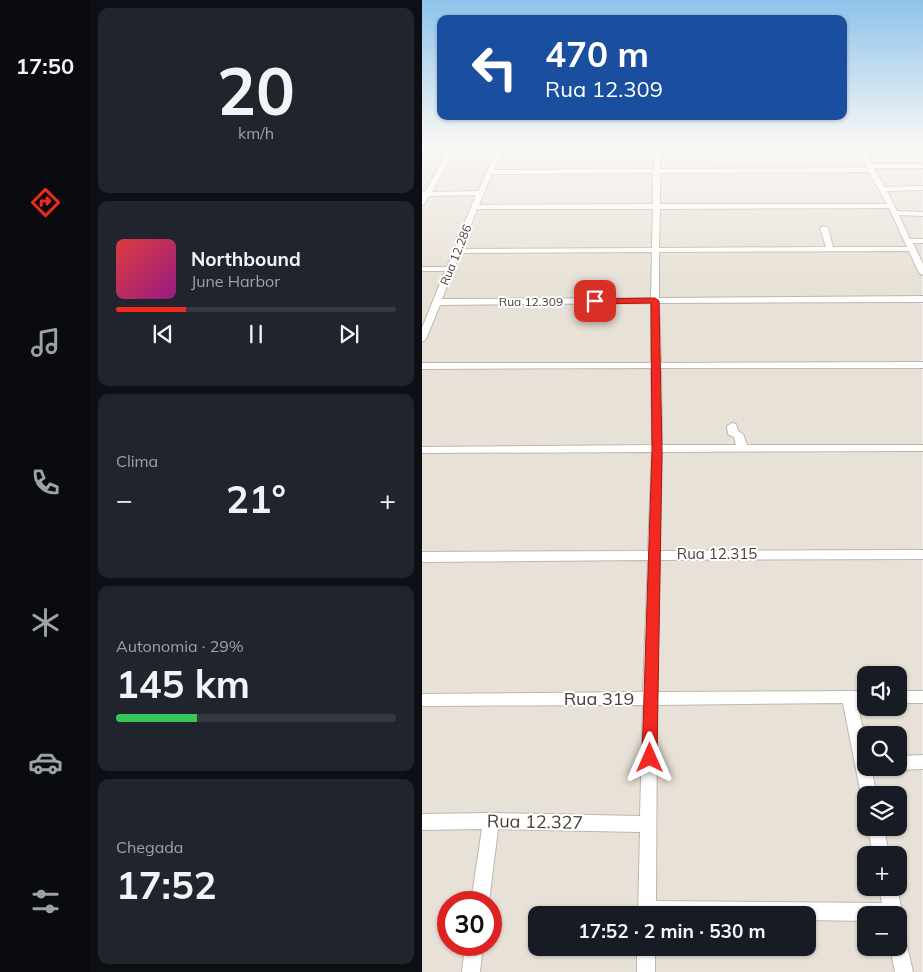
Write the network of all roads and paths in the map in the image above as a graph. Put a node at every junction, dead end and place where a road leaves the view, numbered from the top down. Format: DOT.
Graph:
graph roads {
  1 [pos="656,190"];
  2 [pos="884,190"];
  3 [pos="480,193"];
  4 [pos="424,194"];
  5 [pos="422,203"];
  6 [pos="890,206"];
  7 [pos="656,207"];
  8 [pos="474,208"];
  9 [pos="895,213"];
  10 [pos="922,214"];
  11 [pos="824,228"];
  12 [pos="922,241"];
  13 [pos="910,245"];
  14 [pos="656,249"];
  15 [pos="830,249"];
  16 [pos="458,251"];
  17 [pos="422,269"];
  18 [pos="451,269"];
  19 [pos="922,273"];
  20 [pos="922,299"];
  21 [pos="655,301"];
  22 [pos="437,302"];
  23 [pos="422,339"];
  24 [pos="922,364"];
  25 [pos="656,365"];
  26 [pos="422,366"];
  27 [pos="732,426"];
  28 [pos="742,447"];
  29 [pos="922,448"];
  30 [pos="422,450"];
  31 [pos="657,450"];
  32 [pos="654,554"];
  33 [pos="922,554"];
  34 [pos="422,557"];
  35 [pos="907,697"];
  36 [pos="922,697"];
  37 [pos="650,698"];
  38 [pos="849,698"];
  39 [pos="857,698"];
  40 [pos="422,700"];
  41 [pos="857,731"];
  42 [pos="922,762"];
  43 [pos="907,763"];
  44 [pos="491,821"];
  45 [pos="422,822"];
  46 [pos="648,824"];
  47 [pos="481,891"];
  48 [pos="647,906"];
  49 [pos="816,913"];
  50 [pos="857,913"];
  51 [pos="473,956"];
  52 [pos="646,956"];
  53 [pos="901,956"];
  54 [pos="471,972"];
  55 [pos="646,972"];
  56 [pos="904,972"];
  1 -- 7 [label="street"];
  2 -- 6 [label="street"];
  3 -- 4 [label="street"];
  3 -- 8 [label="street, Rua 12.286"];
  4 -- 5 [label="street"];
  6 -- 7 [label="street"];
  6 -- 9 [label="street"];
  7 -- 8 [label="street"];
  7 -- 14 [label="street"];
  8 -- 16 [label="street, Rua 12.286"];
  9 -- 10 [label="street"];
  9 -- 13 [label="street"];
  11 -- 15 [label="street"];
  12 -- 13 [label="street"];
  13 -- 15 [label="street"];
  13 -- 19 [label="street"];
  14 -- 15 [label="street"];
  14 -- 16 [label="street"];
  14 -- 21 [label="street"];
  16 -- 18 [label="street, Rua 12.286"];
  17 -- 18 [label="street"];
  18 -- 22 [label="street, Rua 12.286"];
  20 -- 21 [label="street, Rua 12.309"];
  21 -- 22 [label="street, Rua 12.309"];
  21 -- 25 [label="street"];
  22 -- 23 [label="street, Rua 12.286"];
  24 -- 25 [label="street"];
  25 -- 26 [label="street"];
  25 -- 31 [label="street"];
  27 -- 28 [label="street"];
  28 -- 29 [label="street"];
  28 -- 31 [label="street"];
  30 -- 31 [label="street"];
  31 -- 32 [label="street"];
  32 -- 33 [label="street, Rua 12.315"];
  32 -- 34 [label="street, Rua 12.315"];
  32 -- 37 [label="street"];
  35 -- 36 [label="street"];
  37 -- 38 [label="street, Rua 319"];
  37 -- 40 [label="street, Rua 319"];
  37 -- 46 [label="street"];
  38 -- 39 [label="street, Rua 319"];
  38 -- 41 [label="street"];
  42 -- 43 [label="street"];
  44 -- 45 [label="street, Rua 12.327"];
  44 -- 46 [label="street, Rua 12.327"];
  44 -- 47 [label="street"];
  46 -- 48 [label="street"];
  49 -- 50 [label="street"];
  51 -- 54 [label="street"];
  52 -- 55 [label="street"];
  53 -- 56 [label="street"];
}
